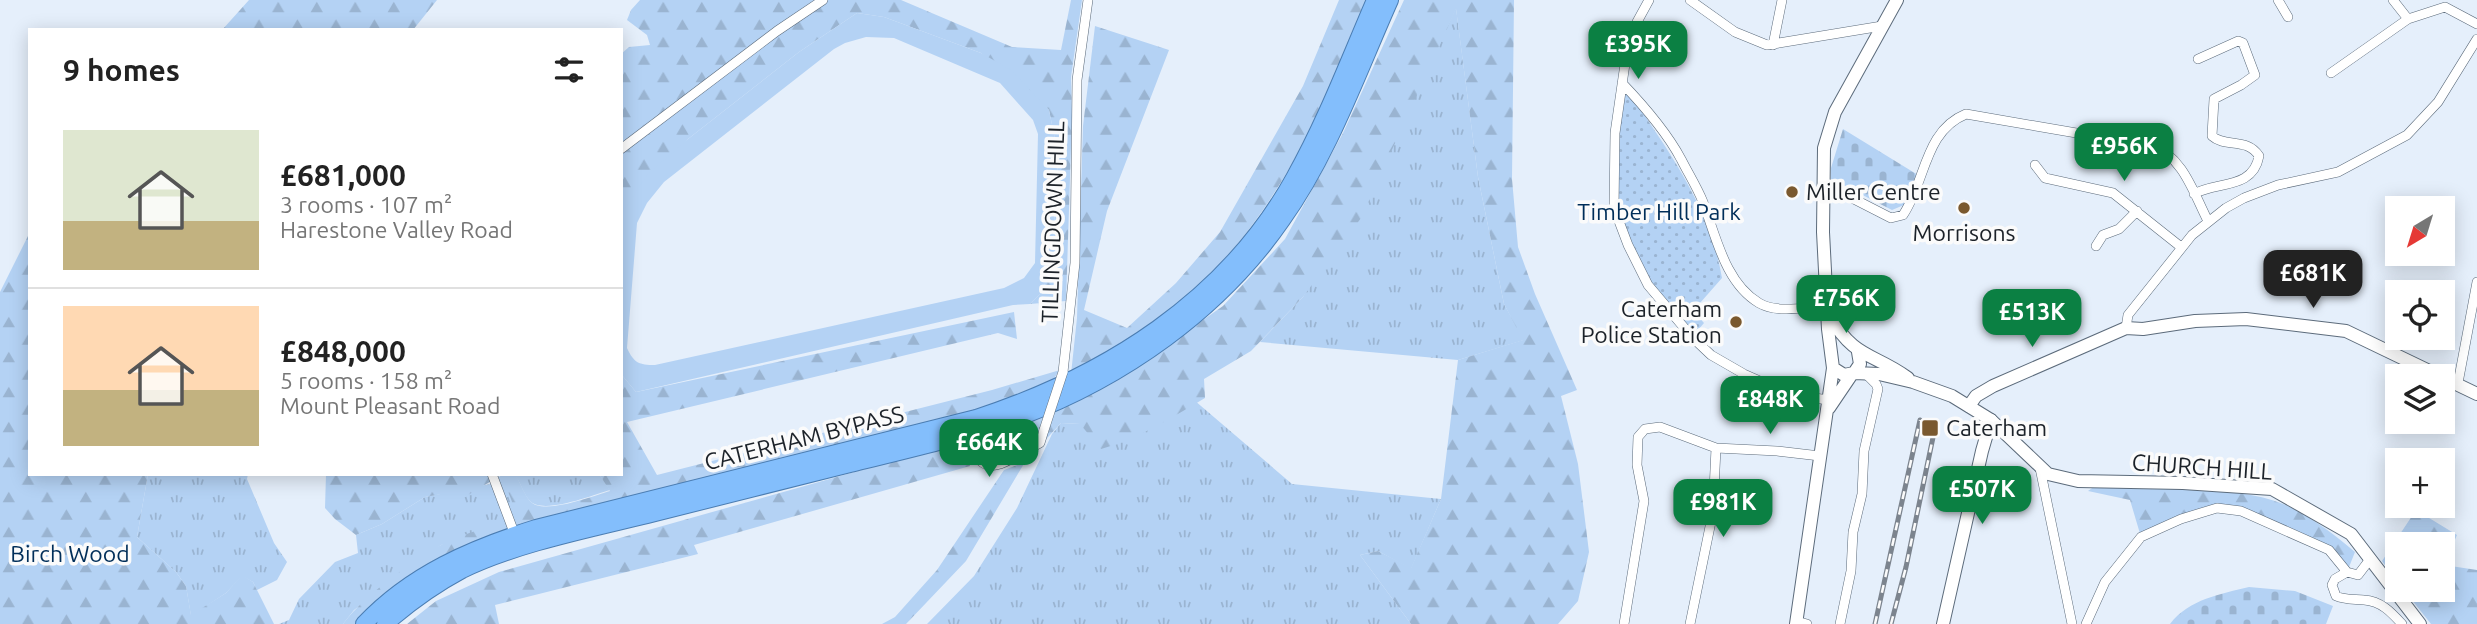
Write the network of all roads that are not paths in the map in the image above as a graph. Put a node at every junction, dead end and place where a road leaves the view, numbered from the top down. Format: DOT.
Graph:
graph roads {
  1 [pos="823,0"];
  2 [pos="1088,0"];
  3 [pos="1375,0"];
  4 [pos="1390,0"];
  5 [pos="1649,0"];
  6 [pos="1690,0"];
  7 [pos="1782,0"];
  8 [pos="1898,0"];
  9 [pos="2278,0"];
  10 [pos="2393,0"];
  11 [pos="2288,17"];
  12 [pos="2408,19"];
  13 [pos="2477,24"];
  14 [pos="1882,26"];
  15 [pos="2477,39"];
  16 [pos="1773,45"];
  17 [pos="2198,59"];
  18 [pos="2331,72"];
  19 [pos="1622,83"];
  20 [pos="623,147"];
  21 [pos="2035,165"];
  22 [pos="1822,193"];
  23 [pos="2194,194"];
  24 [pos="2137,211"];
  25 [pos="2208,221"];
  26 [pos="2096,246"];
  27 [pos="2181,247"];
  28 [pos="2477,282"];
  29 [pos="1828,310"];
  30 [pos="2126,328"];
  31 [pos="1855,349"];
  32 [pos="1833,363"];
  33 [pos="1857,373"];
  34 [pos="1913,382"];
  35 [pos="2458,383"];
  36 [pos="2477,394"];
  37 [pos="1828,405"];
  38 [pos="1969,406"];
  39 [pos="1991,420"];
  40 [pos="968,433"];
  41 [pos="1716,448"];
  42 [pos="1821,456"];
  43 [pos="2039,466"];
  44 [pos="493,476"];
  45 [pos="515,535"];
  46 [pos="2371,558"];
  47 [pos="2347,572"];
  48 [pos="1800,623"];
  49 [pos="364,624"];
  50 [pos="385,624"];
  51 [pos="1624,624"];
  52 [pos="1690,624"];
  53 [pos="1840,624"];
  54 [pos="1943,624"];
  55 [pos="2072,624"];
  56 [pos="2086,624"];
  57 [pos="2402,624"];
  58 [pos="2420,624"];
  1 -- 20 [label="street"];
  2 -- 40 [label="street, TILLINGDOWN HILL, bridge"];
  3 -- 45 [label="highway, CATERHAM BYPASS"];
  4 -- 40 [label="highway, CATERHAM BYPASS"];
  5 -- 19 [label="street"];
  6 -- 16 [label="street"];
  7 -- 16 [label="street"];
  8 -- 14 [label="main road"];
  9 -- 11 [label="street"];
  10 -- 12 [label="street"];
  12 -- 13 [label="street"];
  12 -- 18 [label="street"];
  14 -- 16 [label="street"];
  14 -- 22 [label="main road"];
  15 -- 25 [label="street"];
  17 -- 23 [label="street"];
  19 -- 29 [label="street"];
  19 -- 37 [label="street"];
  21 -- 24 [label="street"];
  22 -- 23 [label="street"];
  22 -- 29 [label="main road"];
  23 -- 25 [label="street"];
  24 -- 26 [label="street"];
  24 -- 27 [label="street"];
  25 -- 27 [label="street"];
  27 -- 30 [label="street"];
  28 -- 35 [label="street"];
  29 -- 31 [label="main road"];
  29 -- 32 [label="main road"];
  30 -- 35 [label="main road"];
  30 -- 38 [label="main road"];
  31 -- 32 [label="main road"];
  31 -- 33 [label="main road"];
  31 -- 34 [label="main road"];
  32 -- 33 [label="main road"];
  32 -- 37 [label="main road"];
  33 -- 34 [label="main road"];
  33 -- 37 [label="main road"];
  33 -- 53 [label="street"];
  34 -- 38 [label="main road, CHURCH HILL"];
  35 -- 36 [label="main road"];
  37 -- 42 [label="main road"];
  38 -- 39 [label="main road, CHURCH HILL"];
  39 -- 43 [label="main road, CHURCH HILL"];
  39 -- 54 [label="main road"];
  40 -- 50 [label="highway, CATERHAM BYPASS"];
  41 -- 42 [label="street"];
  41 -- 51 [label="street"];
  41 -- 52 [label="street"];
  42 -- 48 [label="main road"];
  43 -- 46 [label="main road, CHURCH HILL"];
  43 -- 55 [label="street"];
  44 -- 45 [label="street"];
  45 -- 49 [label="highway, CATERHAM BYPASS"];
  46 -- 47 [label="street"];
  46 -- 58 [label="main road, CHURCH HILL"];
  47 -- 56 [label="street"];
  47 -- 57 [label="street"];
}
